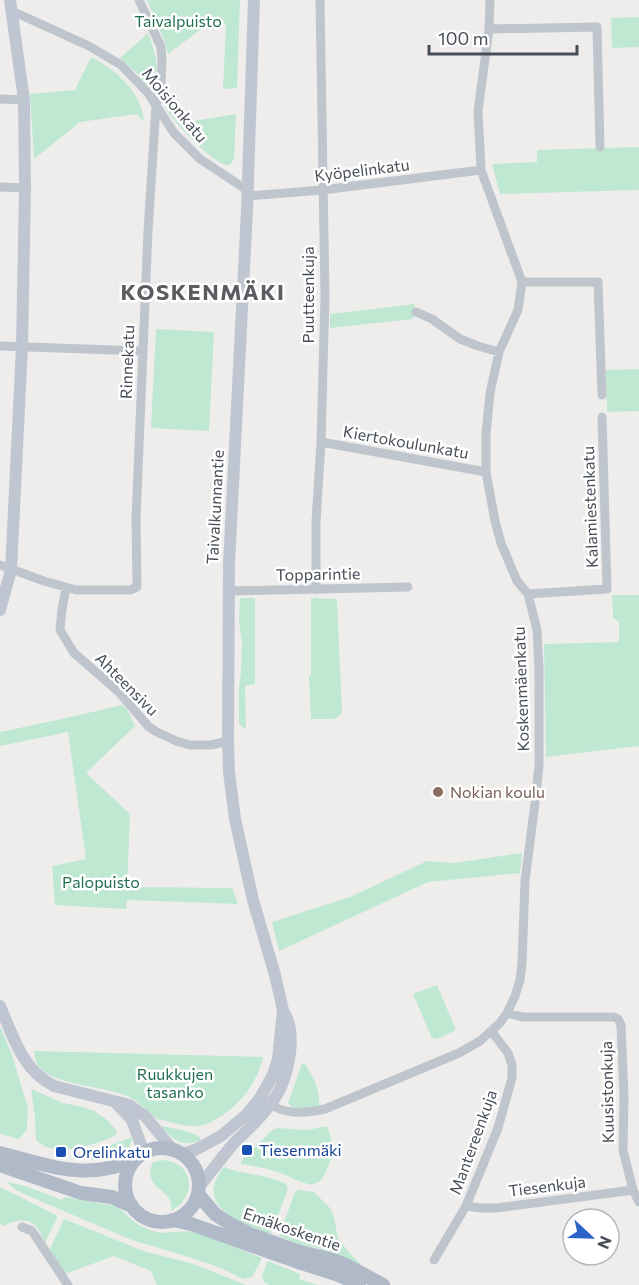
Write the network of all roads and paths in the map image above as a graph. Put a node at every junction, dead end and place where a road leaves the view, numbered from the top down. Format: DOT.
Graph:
graph roads {
  1 [pos="139,0"];
  2 [pos="254,0"];
  3 [pos="320,0"];
  4 [pos="490,0"];
  5 [pos="11,5"];
  6 [pos="489,29"];
  7 [pos="0,99"];
  8 [pos="24,100"];
  9 [pos="156,106"];
  10 [pos="600,147"];
  11 [pos="481,170"];
  12 [pos="0,187"];
  13 [pos="25,188"];
  14 [pos="322,190"];
  15 [pos="247,193"];
  16 [pos="522,282"];
  17 [pos="416,312"];
  18 [pos="0,346"];
  19 [pos="22,347"];
  20 [pos="142,351"];
  21 [pos="499,351"];
  22 [pos="602,395"];
  23 [pos="602,417"];
  24 [pos="321,442"];
  25 [pos="486,472"];
  26 [pos="5,567"];
  27 [pos="408,587"];
  28 [pos="66,588"];
  29 [pos="316,590"];
  30 [pos="228,591"];
  31 [pos="528,594"];
  32 [pos="0,610"];
  33 [pos="228,741"];
  34 [pos="0,1006"];
  35 [pos="507,1013"];
  36 [pos="492,1032"];
  37 [pos="115,1102"];
  38 [pos="265,1102"];
  39 [pos="177,1152"];
  40 [pos="0,1153"];
  41 [pos="138,1157"];
  42 [pos="0,1165"];
  43 [pos="198,1190"];
  44 [pos="633,1190"];
  45 [pos="639,1202"];
  46 [pos="132,1206"];
  47 [pos="466,1206"];
  48 [pos="173,1220"];
  49 [pos="22,1227"];
  50 [pos="434,1260"];
  51 [pos="68,1285"];
  52 [pos="359,1285"];
  53 [pos="383,1285"];
  1 -- 9 [label="street, Rinnekatu"];
  2 -- 15 [label="main road, Taivalkunnantie"];
  3 -- 14 [label="street, Puutteenkuja"];
  4 -- 6 [label="street, Koskenmäenkatu"];
  5 -- 8 [label="main road"];
  5 -- 9 [label="street, Moisionkatu"];
  6 -- 10 [label="street"];
  6 -- 11 [label="street, Koskenmäenkatu"];
  7 -- 8 [label="street"];
  8 -- 13 [label="main road"];
  9 -- 15 [label="street, Moisionkatu"];
  9 -- 20 [label="street, Rinnekatu"];
  11 -- 14 [label="street, Kyöpelinkatu"];
  11 -- 16 [label="street, Koskenmäenkatu"];
  12 -- 13 [label="street"];
  13 -- 19 [label="main road"];
  14 -- 15 [label="street, Kyöpelinkatu"];
  14 -- 24 [label="street, Puutteenkuja"];
  15 -- 30 [label="main road, Taivalkunnantie"];
  16 -- 21 [label="street, Koskenmäenkatu"];
  16 -- 22 [label="street"];
  17 -- 21 [label="street"];
  18 -- 19 [label="street"];
  19 -- 20 [label="street"];
  19 -- 26 [label="main road"];
  20 -- 28 [label="street, Rinnekatu"];
  21 -- 25 [label="street, Koskenmäenkatu"];
  23 -- 31 [label="street, Kalamiestenkatu"];
  24 -- 25 [label="street, Kiertokoulunkatu"];
  24 -- 29 [label="street, Puutteenkuja"];
  25 -- 31 [label="street, Koskenmäenkatu"];
  26 -- 28 [label="street"];
  26 -- 32 [label="main road"];
  27 -- 29 [label="street, Topparintie"];
  28 -- 33 [label="street, Ahteensivu"];
  29 -- 30 [label="street, Topparintie"];
  30 -- 33 [label="main road, Taivalkunnantie"];
  31 -- 35 [label="street, Koskenmäenkatu"];
  33 -- 38 [label="main road, Taivalkunnantie"];
  34 -- 37 [label="main road"];
  35 -- 36 [label="street, Koskenmäenkatu"];
  35 -- 44 [label="street, Kuusistonkuja"];
  36 -- 38 [label="street, Koskenmäenkatu"];
  36 -- 47 [label="street, Mantereenkuja"];
  37 -- 39 [label="main road"];
  37 -- 41 [label="main road"];
  38 -- 39 [label="main road, Taivalkunnantie"];
  38 -- 43 [label="main road, Taivalkunnantie"];
  39 -- 41 [label="main road"];
  39 -- 43 [label="main road"];
  40 -- 41 [label="main road"];
  41 -- 46 [label="main road"];
  42 -- 46 [label="main road"];
  43 -- 48 [label="main road"];
  43 -- 53 [label="main road, Emäkoskentie"];
  44 -- 45 [label="street, Kuusistonkuja"];
  44 -- 47 [label="street, Tiesenkuja"];
  46 -- 48 [label="main road"];
  47 -- 50 [label="street, Mantereenkuja"];
  48 -- 52 [label="main road, Emäkoskentie"];
  49 -- 51 [label="street"];
}
